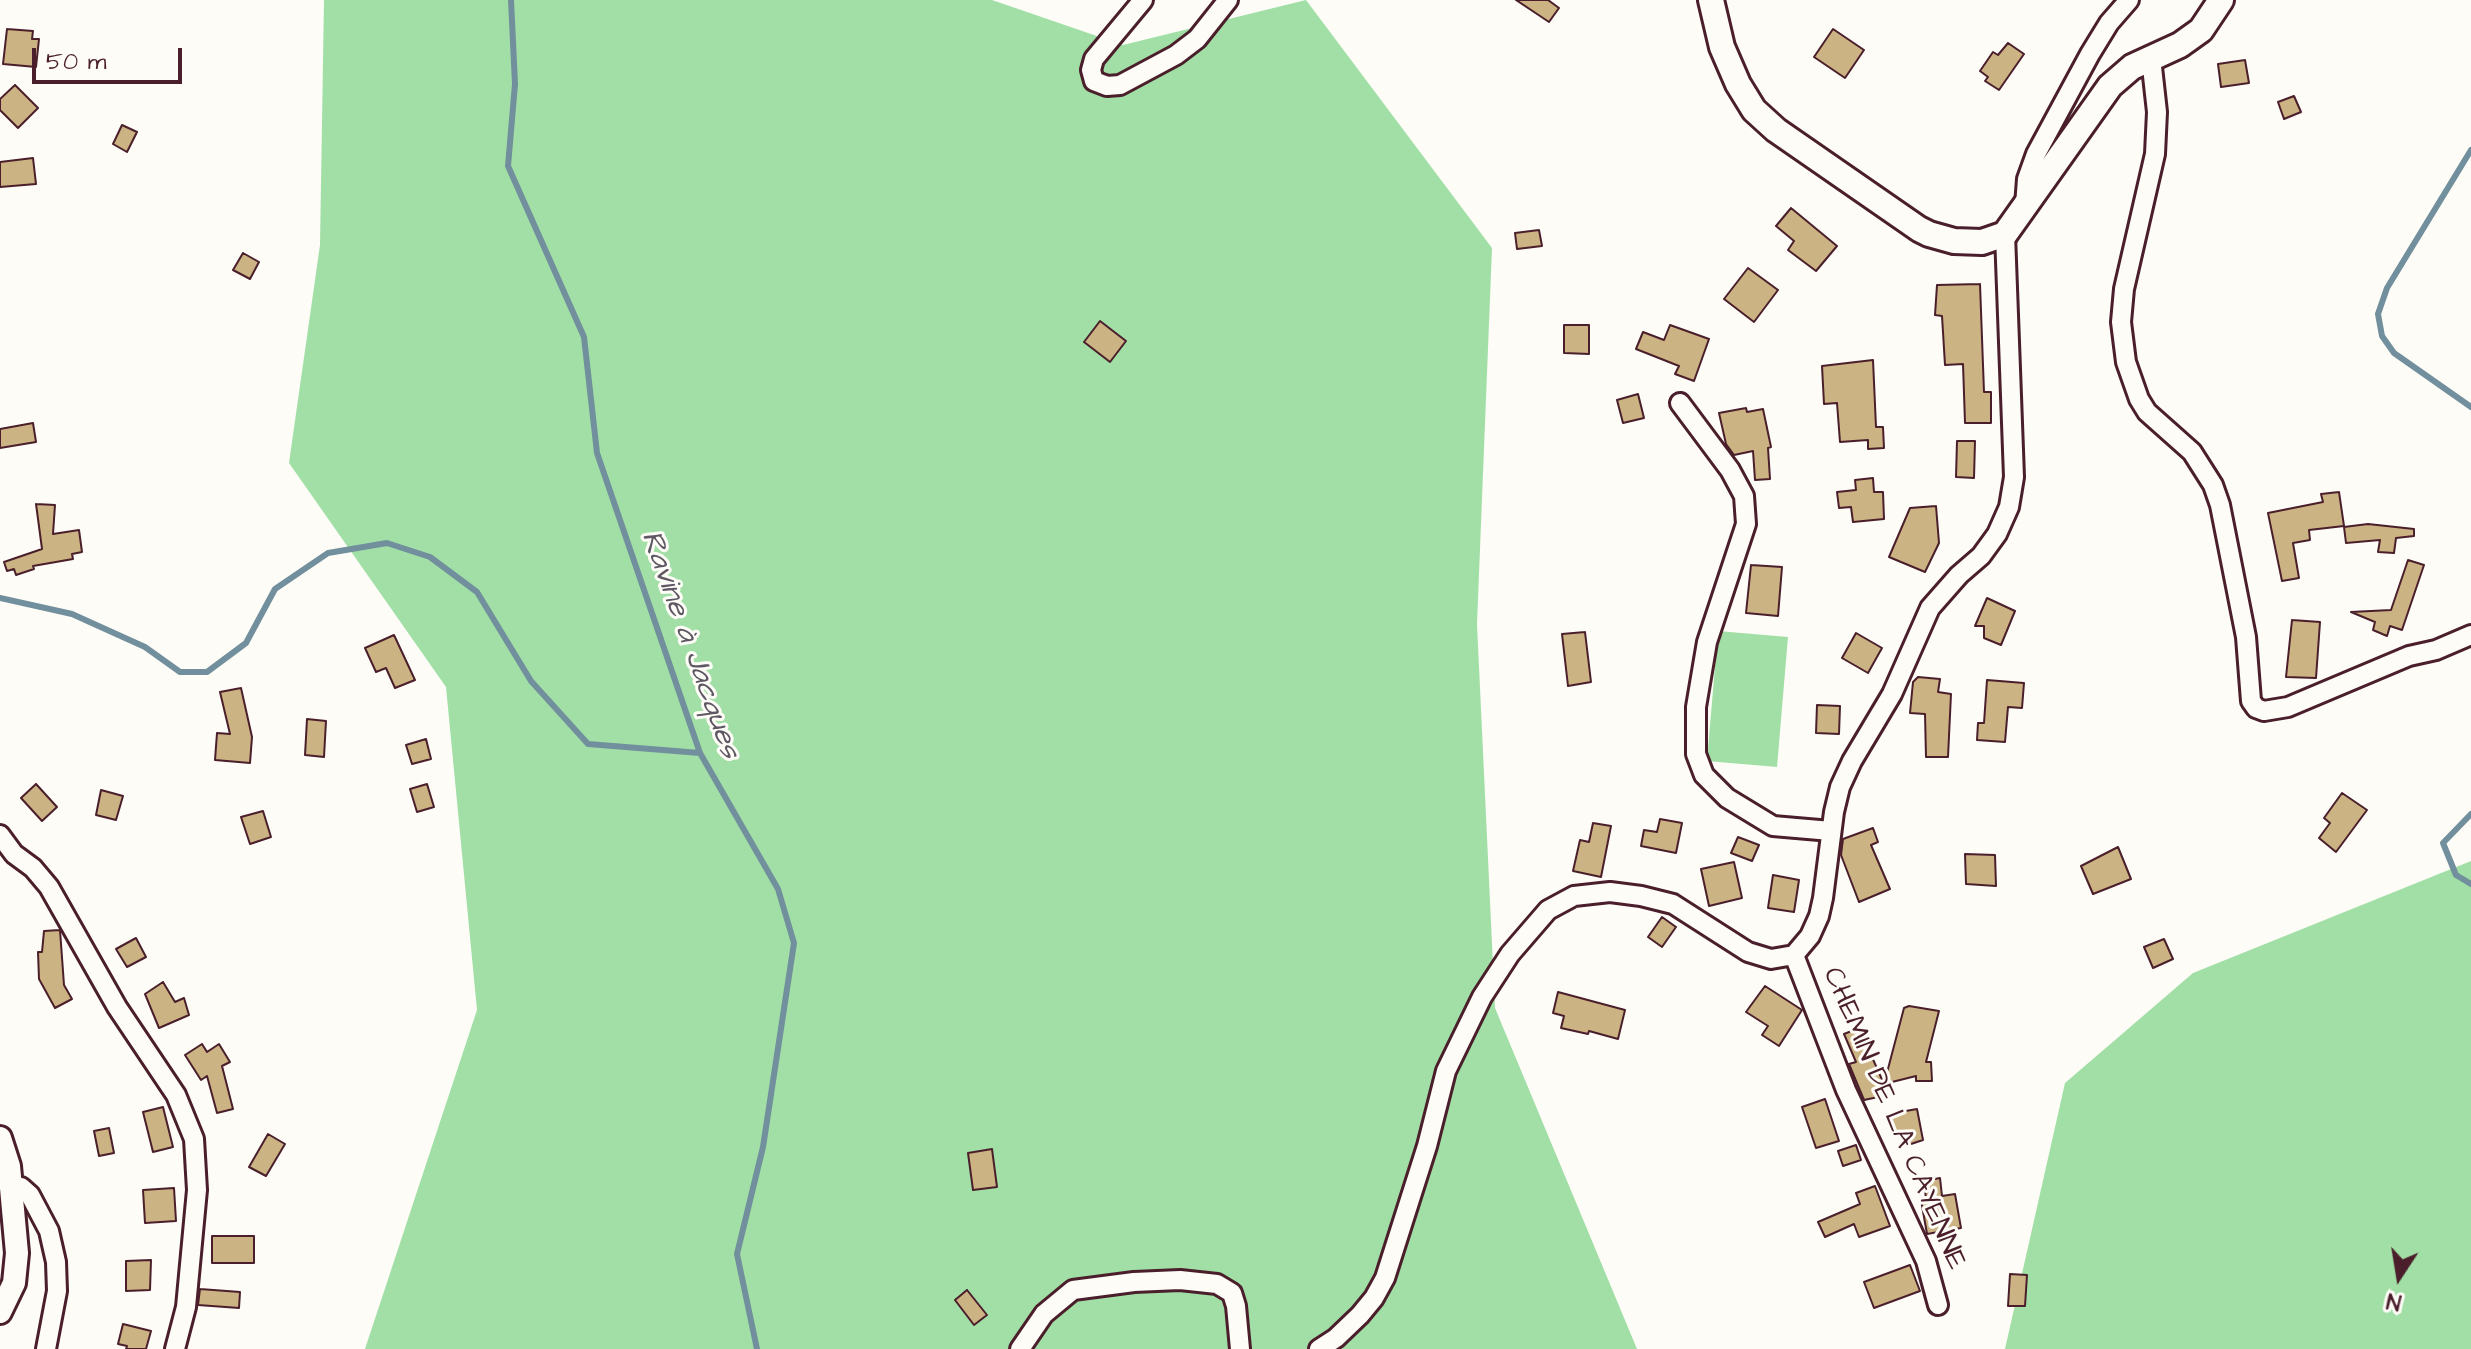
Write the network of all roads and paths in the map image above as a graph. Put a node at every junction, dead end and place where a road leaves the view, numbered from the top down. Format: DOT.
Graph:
graph roads {
  1 [pos="1143,0"];
  2 [pos="1228,0"];
  3 [pos="1711,0"];
  4 [pos="2129,0"];
  5 [pos="2221,0"];
  6 [pos="2151,58"];
  7 [pos="2025,209"];
  8 [pos="2005,234"];
  9 [pos="1680,403"];
  10 [pos="2471,635"];
  11 [pos="1831,831"];
  12 [pos="0,835"];
  13 [pos="1794,955"];
  14 [pos="0,1138"];
  15 [pos="11,1186"];
  16 [pos="1938,1305"];
  17 [pos="0,1312"];
  18 [pos="46,1349"];
  19 [pos="175,1349"];
  20 [pos="1020,1349"];
  21 [pos="1240,1349"];
  22 [pos="1319,1349"];
  1 -- 2 [label="street"];
  3 -- 8 [label="main road"];
  4 -- 7 [label="street"];
  5 -- 6 [label="main road"];
  6 -- 7 [label="main road"];
  6 -- 10 [label="street"];
  7 -- 8 [label="main road"];
  8 -- 11 [label="street"];
  9 -- 11 [label="street"];
  11 -- 13 [label="street"];
  12 -- 19 [label="street"];
  13 -- 16 [label="street, CHEMIN DE LA CAYENNE"];
  13 -- 22 [label="street"];
  14 -- 15 [label="street"];
  15 -- 17 [label="street"];
  15 -- 18 [label="street"];
  20 -- 21 [label="street"];
}
